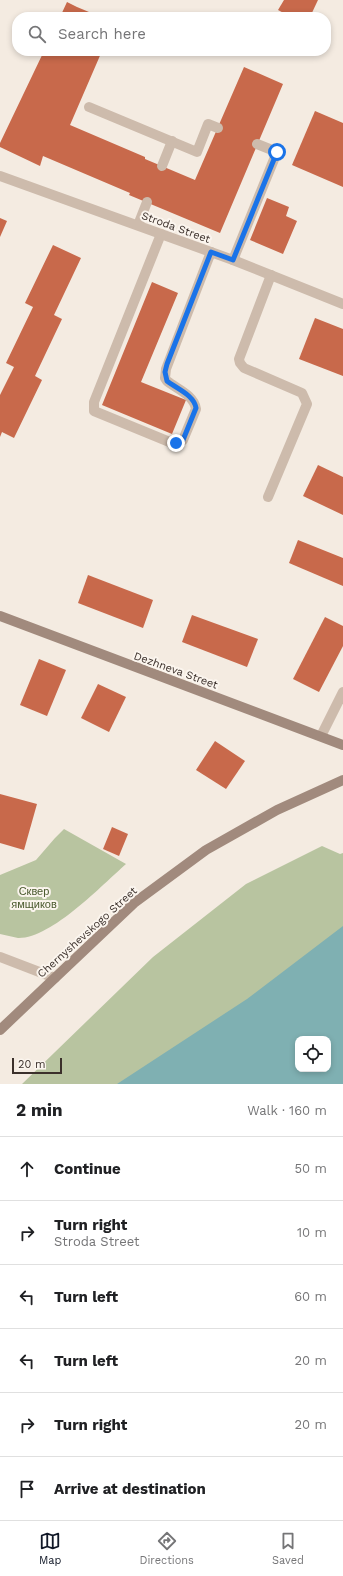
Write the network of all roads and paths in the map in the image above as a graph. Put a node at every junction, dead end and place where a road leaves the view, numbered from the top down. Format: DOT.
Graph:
graph roads {
  1 [pos="89,107"];
  2 [pos="218,128"];
  3 [pos="172,141"];
  4 [pos="257,144"];
  5 [pos="162,166"];
  6 [pos="0,176"];
  7 [pos="147,202"];
  8 [pos="138,225"];
  9 [pos="161,234"];
  10 [pos="211,252"];
  11 [pos="233,260"];
  12 [pos="271,275"];
  13 [pos="343,304"];
  14 [pos="268,496"];
  15 [pos="0,616"];
  16 [pos="343,692"];
  17 [pos="322,736"];
  18 [pos="343,745"];
  19 [pos="343,780"];
  20 [pos="0,957"];
  21 [pos="55,978"];
  22 [pos="0,1030"];
  1 -- 3 [label="street"];
  2 -- 3 [label="street"];
  3 -- 5 [label="street"];
  4 -- 11 [label="street"];
  6 -- 8 [label="street, Stroda Street"];
  7 -- 8 [label="street"];
  8 -- 9 [label="street, Stroda Street"];
  9 -- 10 [label="street, Stroda Street"];
  9 -- 10 [label="street"];
  10 -- 11 [label="street, Stroda Street"];
  11 -- 12 [label="street, Stroda Street"];
  12 -- 13 [label="street, Stroda Street"];
  12 -- 14 [label="street"];
  15 -- 17 [label="main road, Dezhneva Street"];
  16 -- 17 [label="street"];
  17 -- 18 [label="main road, Dezhneva Street"];
  19 -- 21 [label="main road, Chernyshevskogo Street"];
  20 -- 21 [label="street"];
  21 -- 22 [label="main road, Chernyshevskogo Street"];
}
